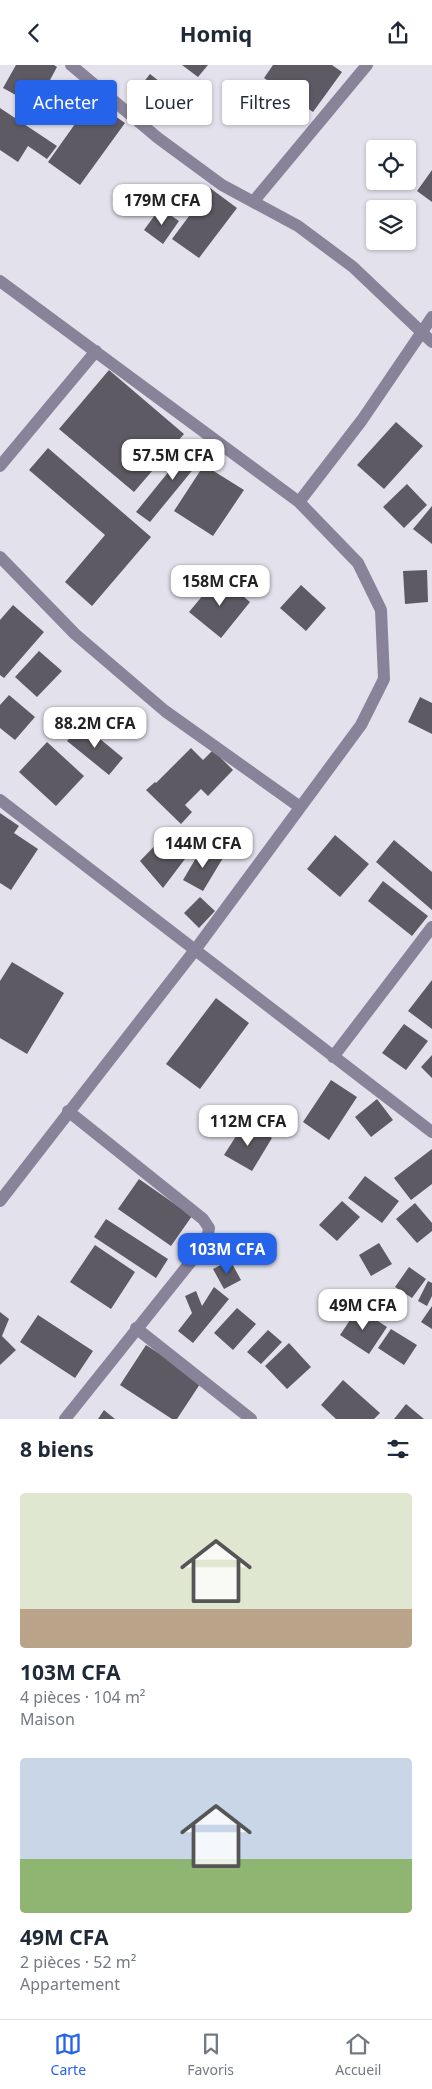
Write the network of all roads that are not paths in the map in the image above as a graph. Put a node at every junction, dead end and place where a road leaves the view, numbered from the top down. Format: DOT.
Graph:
graph roads {
  1 [pos="71,65"];
  2 [pos="367,65"];
  3 [pos="253,202"];
  4 [pos="0,281"];
  5 [pos="432,317"];
  6 [pos="420,333"];
  7 [pos="432,341"];
  8 [pos="96,351"];
  9 [pos="0,466"];
  10 [pos="299,502"];
  11 [pos="0,557"];
  12 [pos="0,800"];
  13 [pos="300,807"];
  14 [pos="432,927"];
  15 [pos="195,951"];
  16 [pos="333,1057"];
  17 [pos="68,1111"];
  18 [pos="432,1132"];
  19 [pos="0,1201"];
  20 [pos="136,1328"];
  21 [pos="65,1419"];
  22 [pos="251,1419"];
  1 -- 3 [label="street"];
  2 -- 3 [label="street"];
  3 -- 6 [label="street"];
  4 -- 8 [label="street"];
  5 -- 6 [label="street"];
  6 -- 7 [label="street"];
  6 -- 10 [label="street"];
  8 -- 9 [label="street"];
  8 -- 10 [label="street"];
  10 -- 13 [label="street"];
  11 -- 13 [label="street"];
  12 -- 15 [label="street"];
  13 -- 15 [label="street"];
  14 -- 16 [label="street"];
  15 -- 16 [label="street"];
  15 -- 17 [label="street"];
  16 -- 18 [label="street"];
  17 -- 19 [label="street"];
  17 -- 20 [label="street"];
  20 -- 21 [label="street"];
  20 -- 22 [label="street"];
}
